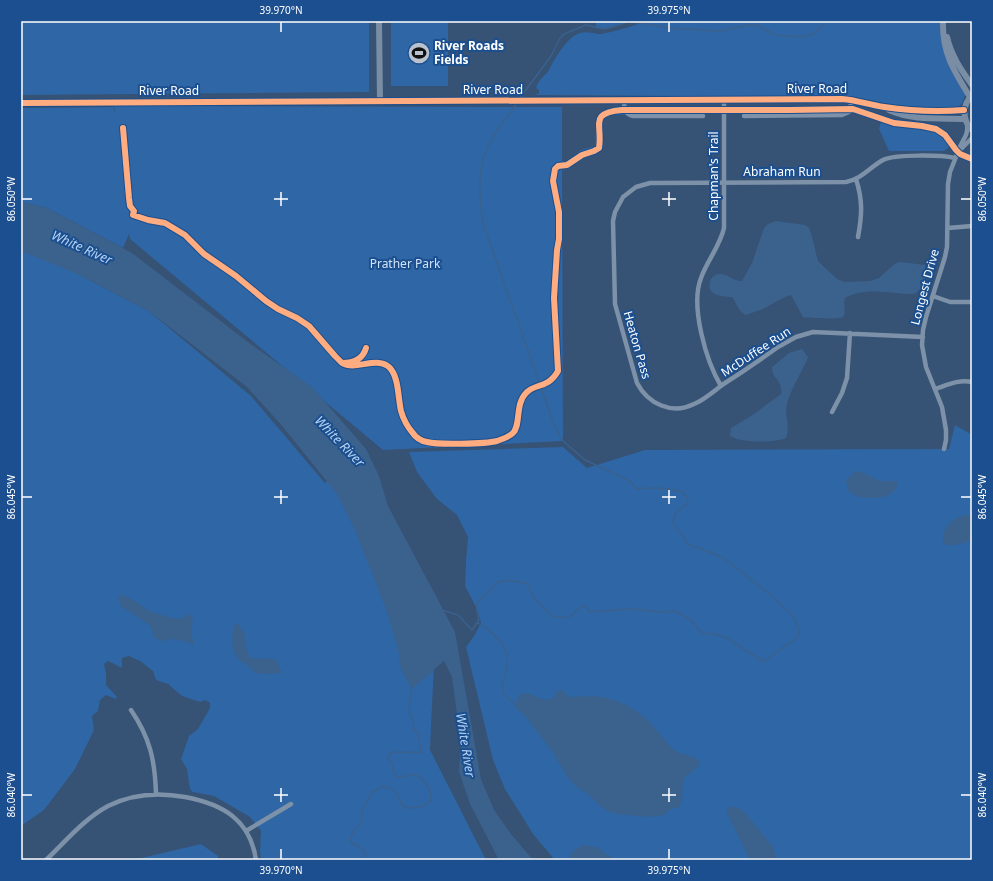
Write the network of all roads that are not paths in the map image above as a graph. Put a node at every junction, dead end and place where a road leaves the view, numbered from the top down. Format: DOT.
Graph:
graph roads {
  1 [pos="379,21"];
  2 [pos="943,21"];
  3 [pos="972,85"];
  4 [pos="971,96"];
  5 [pos="624,100"];
  6 [pos="724,100"];
  7 [pos="852,100"];
  8 [pos="380,101"];
  9 [pos="21,103"];
  10 [pos="884,107"];
  11 [pos="964,110"];
  12 [pos="703,116"];
  13 [pos="744,116"];
  14 [pos="966,121"];
  15 [pos="972,130"];
  16 [pos="972,138"];
  17 [pos="958,152"];
  18 [pos="955,158"];
  19 [pos="856,179"];
  20 [pos="725,182"];
  21 [pos="615,212"];
  22 [pos="972,226"];
  23 [pos="948,228"];
  24 [pos="858,238"];
  25 [pos="933,296"];
  26 [pos="972,302"];
  27 [pos="850,333"];
  28 [pos="923,337"];
  29 [pos="972,382"];
  30 [pos="721,386"];
  31 [pos="935,389"];
  32 [pos="832,412"];
  33 [pos="944,449"];
  34 [pos="131,710"];
  35 [pos="156,794"];
  36 [pos="291,804"];
  37 [pos="246,832"];
  38 [pos="46,860"];
  39 [pos="256,860"];
  1 -- 8 [label="street"];
  2 -- 3 [label="street"];
  2 -- 4 [label="street"];
  4 -- 11 [label="street"];
  5 -- 6 [label="street, River Road"];
  5 -- 8 [label="street, River Road"];
  5 -- 12 [label="street"];
  6 -- 7 [label="street, River Road"];
  6 -- 20 [label="street, Chapman's Trail"];
  7 -- 10 [label="street, River Road"];
  7 -- 13 [label="street"];
  8 -- 9 [label="street, River Road"];
  10 -- 11 [label="street, River Road"];
  10 -- 14 [label="street, River Road"];
  11 -- 14 [label="street"];
  14 -- 15 [label="street"];
  14 -- 17 [label="street, Longest Drive"];
  16 -- 17 [label="street, Longest Drive"];
  17 -- 18 [label="street, Longest Drive"];
  18 -- 19 [label="street, Abraham Run"];
  18 -- 23 [label="street, Longest Drive"];
  19 -- 20 [label="street, Abraham Run"];
  19 -- 24 [label="street"];
  20 -- 21 [label="street, Abraham Run"];
  20 -- 30 [label="street, Chapman's Trail"];
  21 -- 30 [label="street, Heaton Pass"];
  22 -- 23 [label="street"];
  23 -- 25 [label="street, Longest Drive"];
  25 -- 26 [label="street"];
  25 -- 28 [label="street, Longest Drive"];
  27 -- 28 [label="street, McDuffee Run"];
  27 -- 30 [label="street, McDuffee Run"];
  27 -- 32 [label="street"];
  28 -- 31 [label="street, Longest Drive"];
  29 -- 31 [label="street"];
  31 -- 33 [label="street, Longest Drive"];
  34 -- 35 [label="street"];
  35 -- 37 [label="street"];
  35 -- 38 [label="street"];
  36 -- 37 [label="street"];
  37 -- 39 [label="street"];
}
